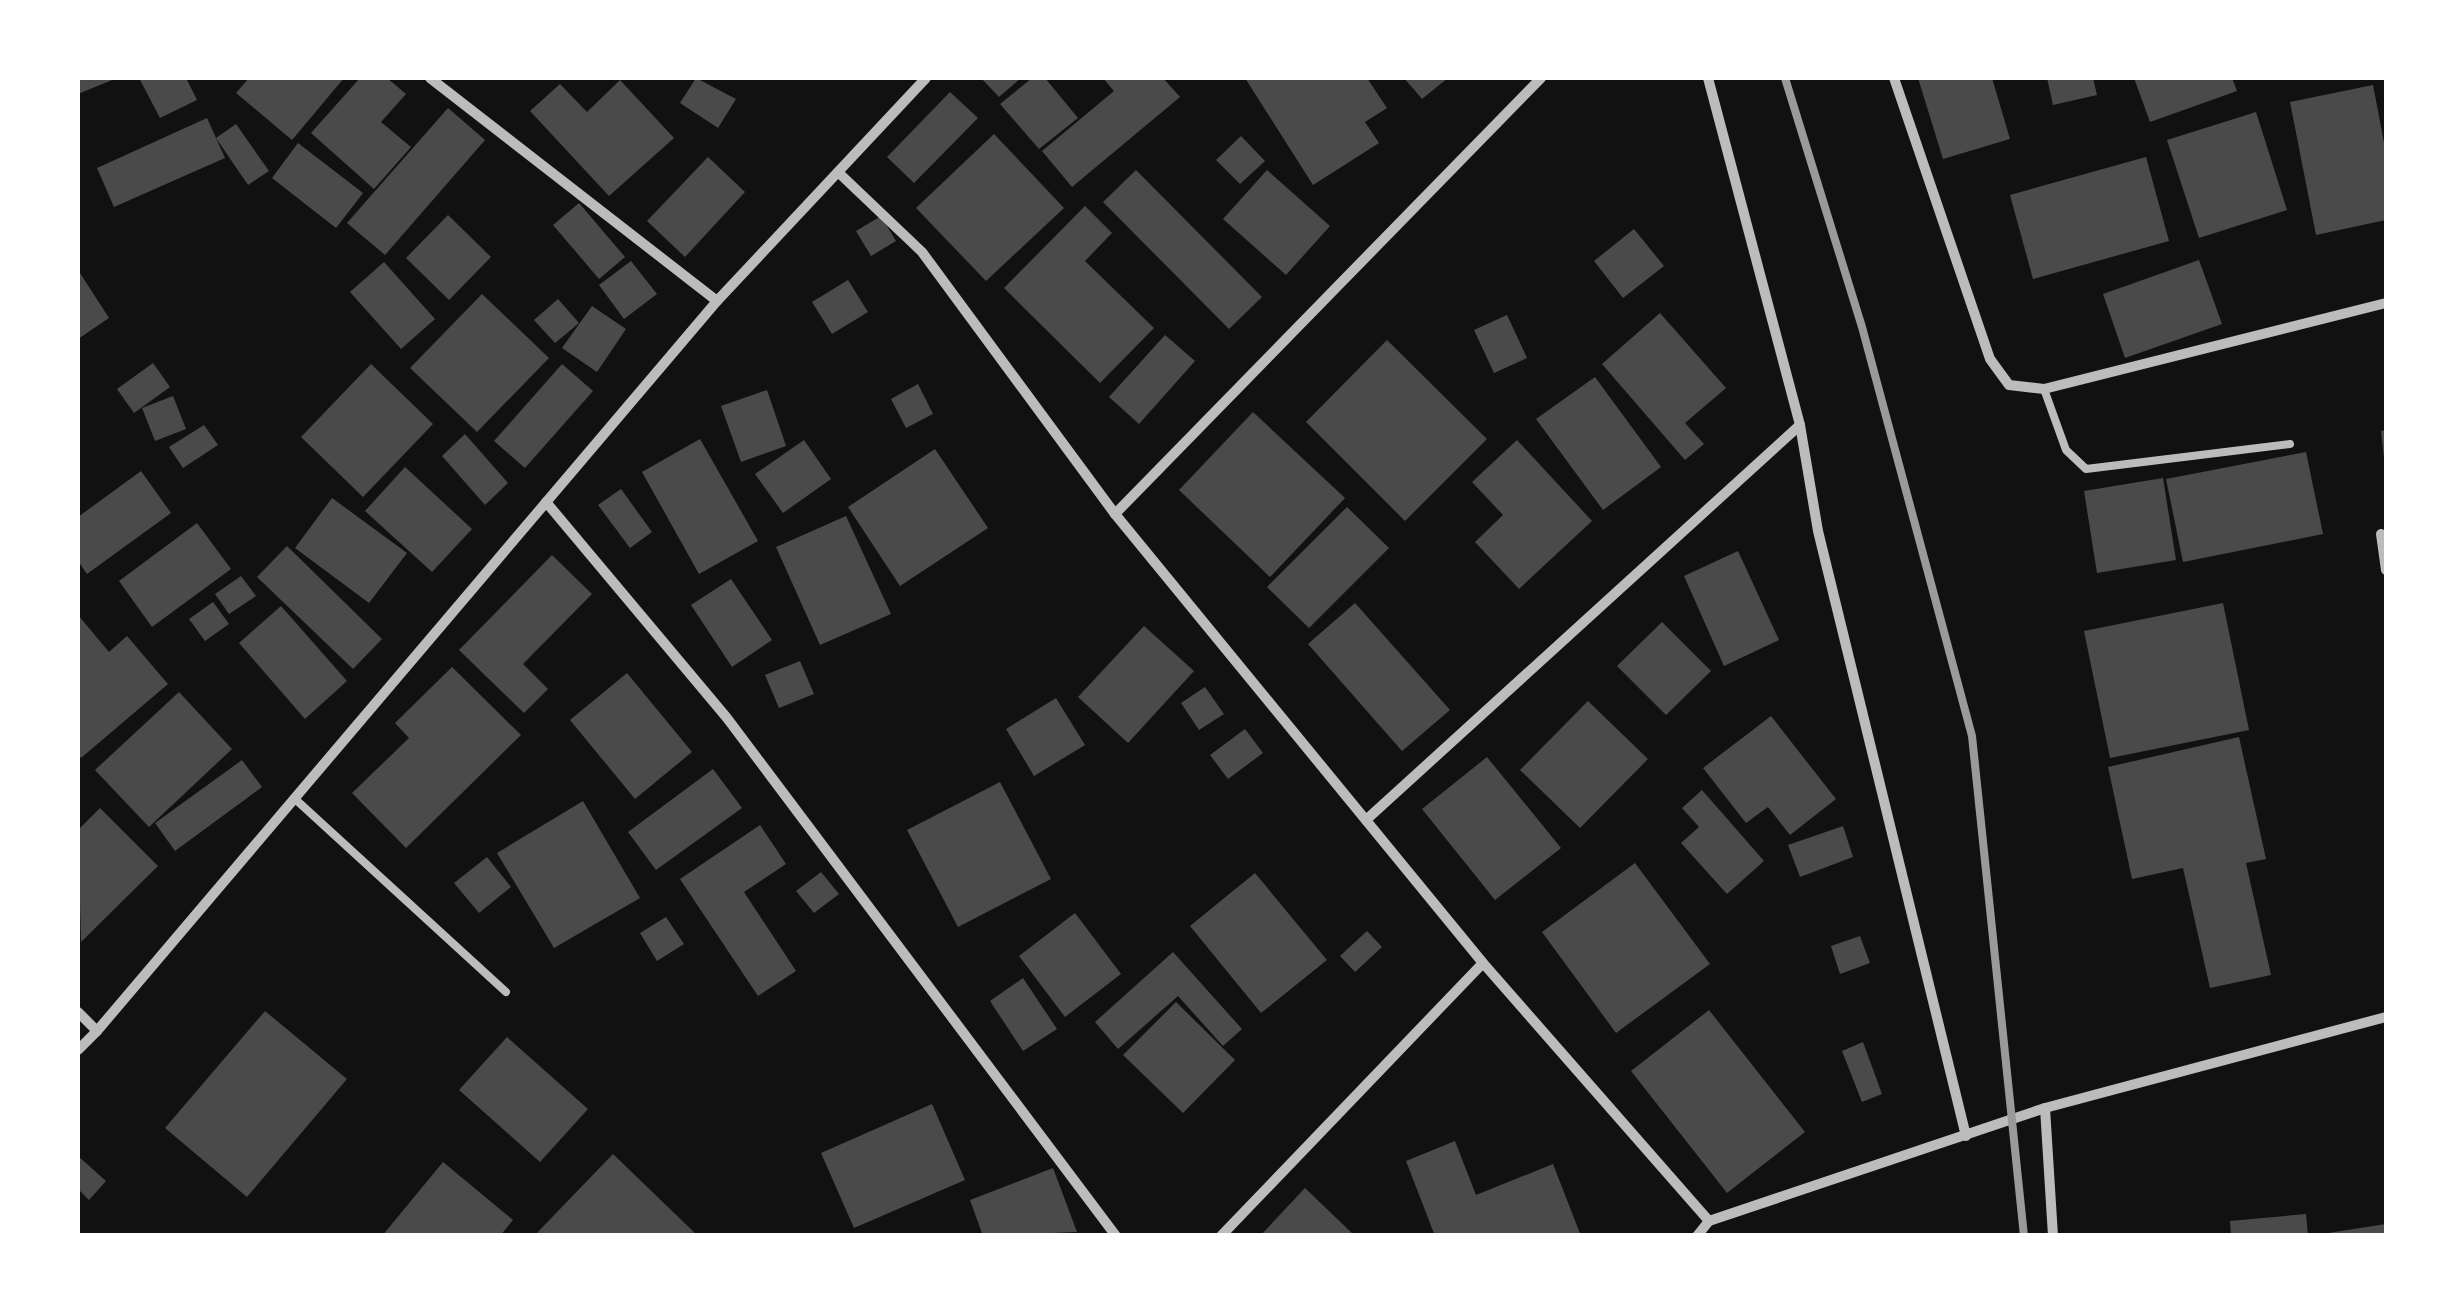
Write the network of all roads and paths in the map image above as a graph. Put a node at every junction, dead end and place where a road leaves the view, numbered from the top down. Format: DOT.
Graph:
graph roads {
  1 [pos="430,78"];
  2 [pos="926,78"];
  3 [pos="1542,78"];
  4 [pos="1708,78"];
  5 [pos="1894,78"];
  6 [pos="840,174"];
  7 [pos="717,301"];
  8 [pos="2386,303"];
  9 [pos="2044,389"];
  10 [pos="1800,425"];
  11 [pos="2290,444"];
  12 [pos="546,502"];
  13 [pos="1115,514"];
  14 [pos="2381,534"];
  15 [pos="2386,570"];
  16 [pos="294,798"];
  17 [pos="1366,820"];
  18 [pos="1483,963"];
  19 [pos="506,992"];
  20 [pos="78,1012"];
  21 [pos="2386,1018"];
  22 [pos="97,1031"];
  23 [pos="78,1050"];
  24 [pos="2046,1108"];
  25 [pos="1966,1136"];
  26 [pos="1709,1221"];
  27 [pos="1116,1236"];
  28 [pos="1221,1236"];
  29 [pos="1696,1236"];
  30 [pos="2053,1236"];
  1 -- 7 [label="street"];
  2 -- 6 [label="street"];
  3 -- 13 [label="street"];
  4 -- 10 [label="street"];
  5 -- 9 [label="street"];
  6 -- 7 [label="street"];
  6 -- 13 [label="street"];
  7 -- 12 [label="street"];
  8 -- 9 [label="street"];
  9 -- 11 [label="lane"];
  10 -- 17 [label="street"];
  10 -- 25 [label="street"];
  12 -- 16 [label="street"];
  12 -- 27 [label="street"];
  13 -- 17 [label="street"];
  14 -- 15 [label="street"];
  16 -- 19 [label="lane"];
  16 -- 22 [label="street"];
  17 -- 18 [label="street"];
  18 -- 26 [label="street"];
  18 -- 28 [label="street"];
  20 -- 22 [label="street"];
  21 -- 24 [label="street"];
  22 -- 23 [label="street"];
  24 -- 25 [label="street"];
  24 -- 30 [label="street"];
  25 -- 26 [label="street"];
  26 -- 29 [label="street"];
}
